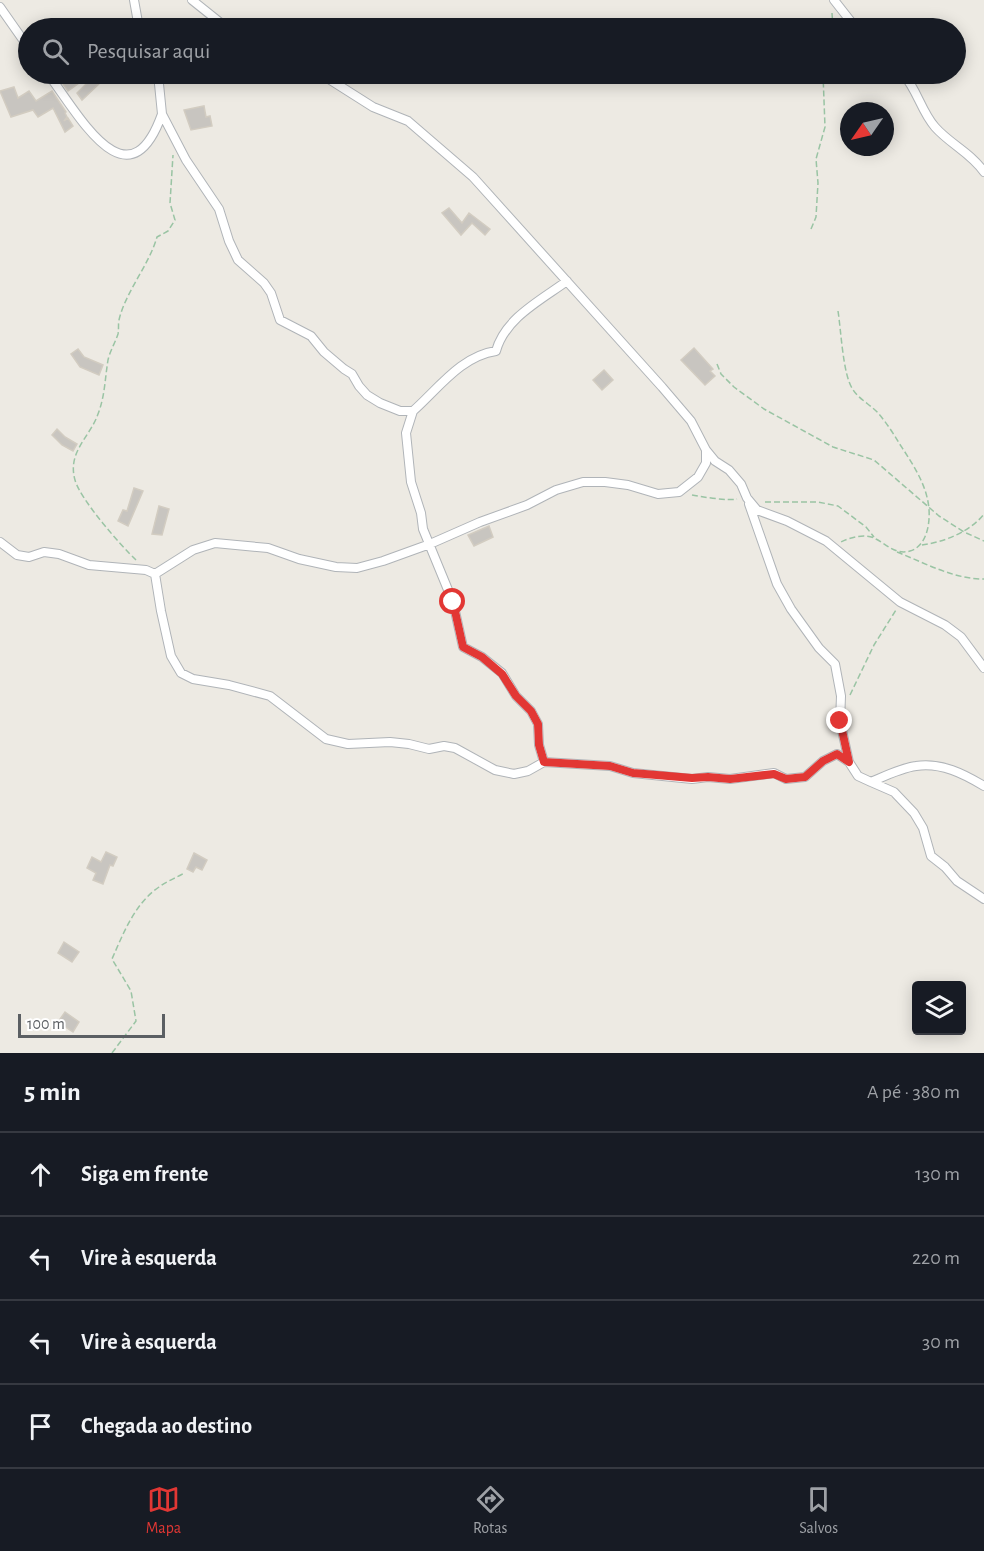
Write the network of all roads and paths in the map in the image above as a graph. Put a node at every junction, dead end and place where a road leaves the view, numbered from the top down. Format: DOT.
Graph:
graph roads {
  1 [pos="134,0"];
  2 [pos="192,0"];
  3 [pos="834,0"];
  4 [pos="0,7"];
  5 [pos="832,11"];
  6 [pos="137,18"];
  7 [pos="214,18"];
  8 [pos="832,18"];
  9 [pos="848,18"];
  10 [pos="18,33"];
  11 [pos="55,84"];
  12 [pos="159,84"];
  13 [pos="337,84"];
  14 [pos="823,84"];
  15 [pos="908,84"];
  16 [pos="162,114"];
  17 [pos="174,137"];
  18 [pos="984,172"];
  19 [pos="810,229"];
  20 [pos="567,281"];
  21 [pos="838,311"];
  22 [pos="717,364"];
  23 [pos="413,411"];
  24 [pos="706,450"];
  25 [pos="679,492"];
  26 [pos="747,498"];
  27 [pos="984,514"];
  28 [pos="964,532"];
  29 [pos="875,538"];
  30 [pos="826,541"];
  31 [pos="0,542"];
  32 [pos="984,542"];
  33 [pos="430,544"];
  34 [pos="921,545"];
  35 [pos="897,551"];
  36 [pos="151,572"];
  37 [pos="984,579"];
  38 [pos="900,602"];
  39 [pos="984,668"];
  40 [pos="847,700"];
  41 [pos="544,762"];
  42 [pos="849,762"];
  43 [pos="871,782"];
  44 [pos="984,786"];
  45 [pos="184,873"];
  46 [pos="984,899"];
  47 [pos="112,1053"];
  1 -- 6 [label="street"];
  2 -- 7 [label="street"];
  3 -- 9 [label="street"];
  4 -- 10 [label="street"];
  5 -- 8 [label="path"];
  11 -- 16 [label="street"];
  12 -- 16 [label="street"];
  13 -- 20 [label="street"];
  14 -- 19 [label="path"];
  15 -- 18 [label="street"];
  16 -- 17 [label="street"];
  17 -- 23 [label="street"];
  17 -- 36 [label="path"];
  20 -- 23 [label="street"];
  20 -- 24 [label="street"];
  21 -- 34 [label="path"];
  22 -- 28 [label="path"];
  23 -- 33 [label="street"];
  24 -- 25 [label="street"];
  24 -- 26 [label="street"];
  25 -- 26 [label="path"];
  25 -- 33 [label="street"];
  26 -- 29 [label="path"];
  26 -- 30 [label="street"];
  26 -- 42 [label="street"];
  27 -- 28 [label="path"];
  28 -- 32 [label="path"];
  28 -- 34 [label="path"];
  29 -- 30 [label="path"];
  29 -- 35 [label="path"];
  30 -- 38 [label="street"];
  31 -- 36 [label="street"];
  33 -- 36 [label="street"];
  33 -- 41 [label="street"];
  34 -- 35 [label="path"];
  35 -- 37 [label="path"];
  36 -- 41 [label="street"];
  38 -- 39 [label="street"];
  38 -- 40 [label="path"];
  41 -- 42 [label="street"];
  42 -- 43 [label="street"];
  43 -- 44 [label="street"];
  43 -- 46 [label="street"];
  45 -- 47 [label="path"];
}
